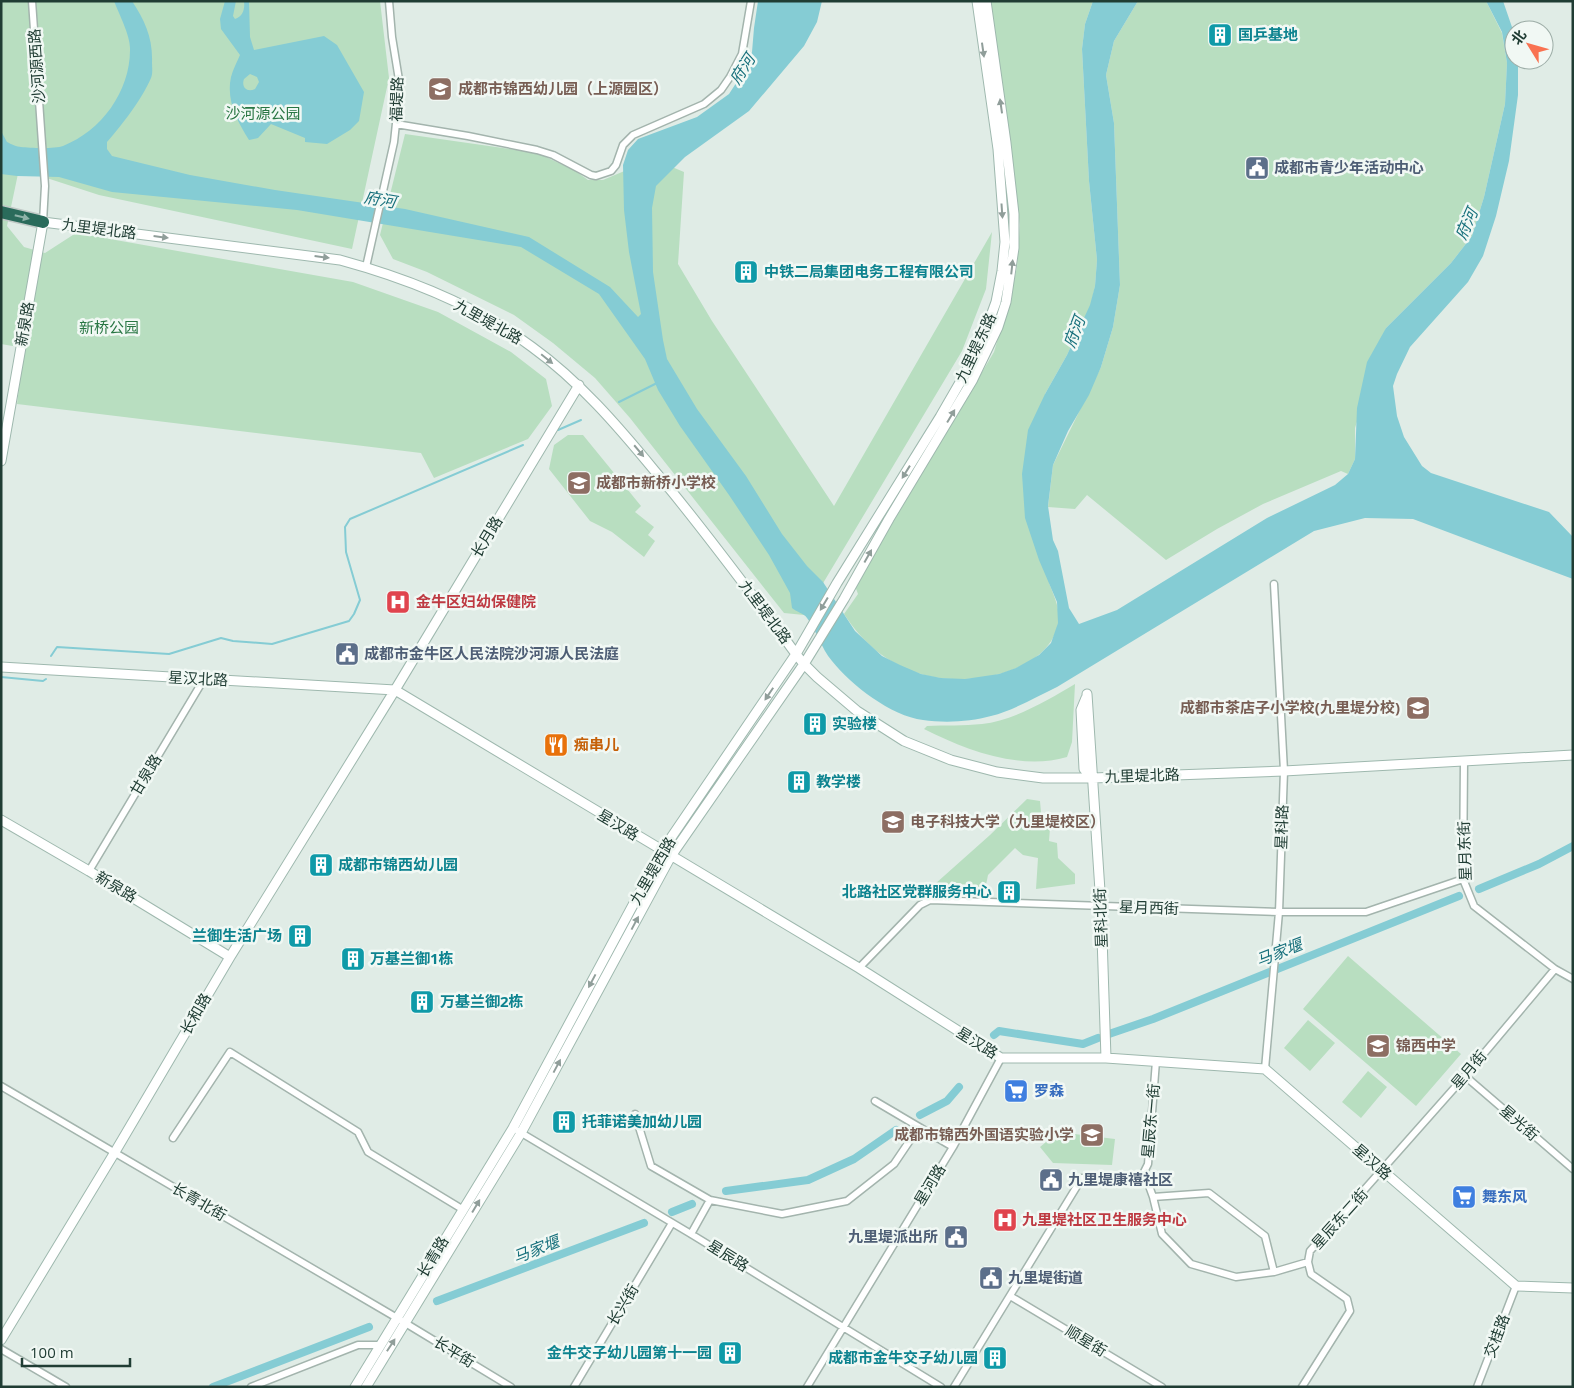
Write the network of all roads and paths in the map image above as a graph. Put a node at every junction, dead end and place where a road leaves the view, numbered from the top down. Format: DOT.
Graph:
graph roads {
  1 [pos="32,1"];
  2 [pos="389,1"];
  3 [pos="751,1"];
  4 [pos="976,1"];
  5 [pos="986,1"];
  6 [pos="396,124"];
  7 [pos="45,186"];
  8 [pos="1,212"];
  9 [pos="43,222"];
  10 [pos="366,267"];
  11 [pos="579,385"];
  12 [pos="1,461"];
  13 [pos="1274,584"];
  14 [pos="812,626"];
  15 [pos="796,654"];
  16 [pos="804,664"];
  17 [pos="1,667"];
  18 [pos="204,679"];
  19 [pos="395,690"];
  20 [pos="1573,755"];
  21 [pos="1464,761"];
  22 [pos="1284,770"];
  23 [pos="1093,778"];
  24 [pos="1,820"];
  25 [pos="662,851"];
  26 [pos="671,856"];
  27 [pos="89,871"];
  28 [pos="1463,879"];
  29 [pos="1101,906"];
  30 [pos="1278,912"];
  31 [pos="230,957"];
  32 [pos="859,968"];
  33 [pos="1555,969"];
  34 [pos="1573,979"];
  35 [pos="1001,1058"];
  36 [pos="1106,1058"];
  37 [pos="1156,1061"];
  38 [pos="1265,1069"];
  39 [pos="1465,1076"];
  40 [pos="1,1086"];
  41 [pos="875,1101"];
  42 [pos="635,1114"];
  43 [pos="918,1127"];
  44 [pos="513,1128"];
  45 [pos="521,1132"];
  46 [pos="173,1138"];
  47 [pos="953,1146"];
  48 [pos="115,1152"];
  49 [pos="1573,1169"];
  50 [pos="1382,1171"];
  51 [pos="1144,1172"];
  52 [pos="1153,1197"];
  53 [pos="710,1200"];
  54 [pos="462,1209"];
  55 [pos="672,1222"];
  56 [pos="691,1234"];
  57 [pos="1308,1262"];
  58 [pos="1274,1272"];
  59 [pos="1516,1286"];
  60 [pos="1573,1288"];
  61 [pos="1010,1296"];
  62 [pos="397,1318"];
  63 [pos="406,1323"];
  64 [pos="843,1328"];
  65 [pos="1,1340"];
  66 [pos="381,1345"];
  67 [pos="1,1349"];
  68 [pos="66,1387"];
  69 [pos="251,1387"];
  70 [pos="355,1387"];
  71 [pos="366,1387"];
  72 [pos="511,1387"];
  73 [pos="574,1387"];
  74 [pos="807,1387"];
  75 [pos="941,1387"];
  76 [pos="954,1387"];
  77 [pos="1162,1387"];
  78 [pos="1302,1387"];
  79 [pos="1477,1387"];
  1 -- 7 [label="street, 沙河源西路"];
  2 -- 6 [label="street, 福堤路"];
  3 -- 6 [label="street"];
  4 -- 14 [label="street, 九里堤东路, one-way"];
  16 -- 5 [label="street, one-way"];
  6 -- 10 [label="street, 福堤路"];
  7 -- 9 [label="street, 新泉路"];
  8 -- 9 [label="highway, one-way"];
  9 -- 10 [label="street, 九里堤北路, one-way"];
  9 -- 12 [label="street, 新泉路"];
  10 -- 11 [label="street, 九里堤北路, one-way"];
  11 -- 15 [label="street, 九里堤北路, one-way"];
  11 -- 19 [label="street, 长月路"];
  13 -- 22 [label="street, 星科路"];
  14 -- 15 [label="street, 九里堤西路"];
  15 -- 16 [label="street, 九里堤北路"];
  15 -- 25 [label="street, 九里堤西路, one-way"];
  16 -- 23 [label="street, 九里堤北路"];
  16 -- 26 [label="street"];
  17 -- 18 [label="street, 星汉北路"];
  18 -- 19 [label="street, 星汉北路"];
  18 -- 27 [label="street, 甘泉路"];
  19 -- 25 [label="street, 星汉路"];
  19 -- 31 [label="street, 长和路"];
  20 -- 21 [label="street, 九里堤北路"];
  21 -- 22 [label="street, 九里堤北路"];
  21 -- 28 [label="street, 星月东街"];
  22 -- 23 [label="street, 九里堤北路"];
  22 -- 30 [label="street, 星科路"];
  23 -- 23 [label="street, 星科北街"];
  23 -- 29 [label="street, 星科北街"];
  24 -- 27 [label="street, 新泉路"];
  25 -- 26 [label="street, 星汉路"];
  25 -- 44 [label="street, 九里堤西路, one-way"];
  26 -- 32 [label="street, 星汉路"];
  45 -- 26 [label="street, one-way"];
  27 -- 31 [label="street, 新泉路"];
  28 -- 30 [label="street, 星月西街"];
  28 -- 33 [label="street, 星月东街"];
  29 -- 30 [label="street, 星月西街"];
  29 -- 32 [label="street, 星月西街"];
  29 -- 36 [label="street, 星科北街"];
  30 -- 38 [label="street, 星科路"];
  31 -- 48 [label="street, 长和路"];
  32 -- 35 [label="street, 星汉路"];
  33 -- 34 [label="street, 星月东街"];
  33 -- 39 [label="street, 星月街"];
  35 -- 36 [label="street, 星汉路"];
  35 -- 47 [label="street, 星河路"];
  36 -- 37 [label="street, 星汉路"];
  37 -- 38 [label="street, 星汉路"];
  37 -- 51 [label="street, 星辰东一街"];
  38 -- 50 [label="street, 星汉路"];
  39 -- 49 [label="street, 星光街"];
  39 -- 50 [label="street, 星月街"];
  40 -- 48 [label="street, 长青北街"];
  41 -- 43 [label="street"];
  42 -- 53 [label="street"];
  43 -- 47 [label="street"];
  43 -- 53 [label="street"];
  44 -- 45 [label="street, 星辰路"];
  44 -- 54 [label="street, 长青路"];
  45 -- 55 [label="street, 星辰路"];
  63 -- 45 [label="street, one-way"];
  46 -- 54 [label="street"];
  47 -- 64 [label="street, 星河路"];
  48 -- 62 [label="street, 长青北街"];
  48 -- 65 [label="street, 长和路"];
  50 -- 57 [label="street, 星辰东二街"];
  50 -- 59 [label="street, 星汉路"];
  51 -- 52 [label="street"];
  51 -- 61 [label="street, 星辰东一街"];
  52 -- 58 [label="street"];
  52 -- 58 [label="street"];
  53 -- 56 [label="street"];
  54 -- 62 [label="street, 长青路"];
  55 -- 56 [label="street, 星辰路"];
  55 -- 73 [label="street, 长兴街"];
  56 -- 64 [label="street, 星辰路"];
  57 -- 58 [label="street"];
  57 -- 78 [label="street, 星辰东二街"];
  59 -- 60 [label="street"];
  59 -- 79 [label="street, 交桂路"];
  61 -- 76 [label="street, 星辰东一街"];
  61 -- 77 [label="street, 顺星街"];
  62 -- 63 [label="street, 长平街"];
  62 -- 66 [label="street, 长青路"];
  71 -- 63 [label="street, one-way"];
  63 -- 72 [label="street, 长平街"];
  64 -- 74 [label="street, 星河路"];
  64 -- 75 [label="street, 星辰路"];
  66 -- 69 [label="street"];
  66 -- 70 [label="street, 长青路"];
  67 -- 68 [label="street"];
}
